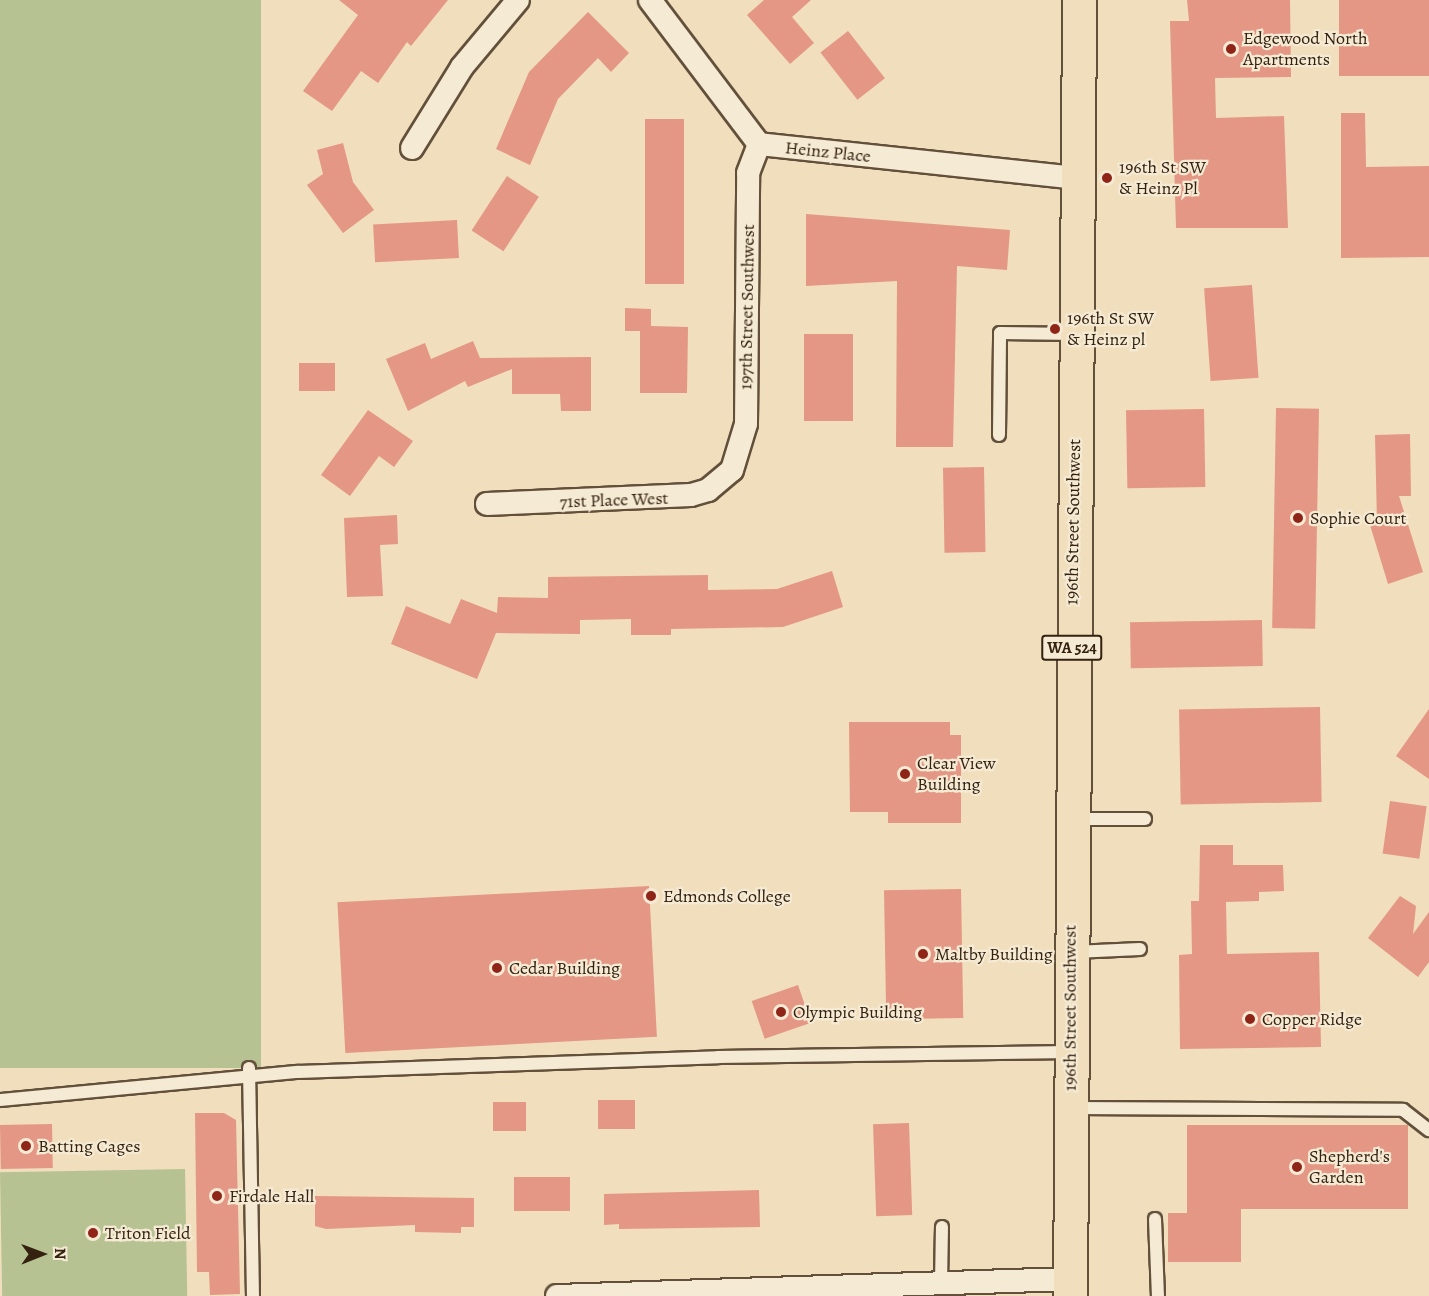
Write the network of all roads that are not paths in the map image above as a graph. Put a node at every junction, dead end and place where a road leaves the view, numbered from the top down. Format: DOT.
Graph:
graph roads {
  1 [pos="518,0"];
  2 [pos="650,0"];
  3 [pos="1079,0"];
  4 [pos="759,144"];
  5 [pos="412,148"];
  6 [pos="1076,178"];
  7 [pos="1075,334"];
  8 [pos="999,435"];
  9 [pos="732,470"];
  10 [pos="487,504"];
  11 [pos="1070,819"];
  12 [pos="1145,819"];
  13 [pos="1140,949"];
  14 [pos="1070,952"];
  15 [pos="1071,1052"];
  16 [pos="249,1072"];
  17 [pos="0,1100"];
  18 [pos="1071,1108"];
  19 [pos="1429,1130"];
  20 [pos="1155,1219"];
  21 [pos="942,1227"];
  22 [pos="941,1283"];
  23 [pos="1070,1287"];
  24 [pos="889,1290"];
  25 [pos="253,1296"];
  26 [pos="557,1296"];
  27 [pos="1158,1296"];
  1 -- 5 [label="street"];
  2 -- 4 [label="street, Heinz Place"];
  3 -- 6 [label="main road, 196th Street Southwest / WA 524"];
  4 -- 6 [label="street, Heinz Place"];
  4 -- 9 [label="street, 197th Street Southwest"];
  6 -- 7 [label="main road, 196th Street Southwest / WA 524"];
  7 -- 8 [label="lane"];
  7 -- 11 [label="main road, 196th Street Southwest / WA 524"];
  9 -- 10 [label="street, 71st Place West"];
  11 -- 12 [label="lane"];
  11 -- 14 [label="main road, 196th Street Southwest / WA 524"];
  13 -- 14 [label="lane"];
  14 -- 15 [label="main road, 196th Street Southwest / WA 524"];
  15 -- 16 [label="lane"];
  15 -- 18 [label="main road, 196th Street Southwest / WA 524"];
  16 -- 17 [label="lane"];
  16 -- 25 [label="lane"];
  18 -- 19 [label="lane"];
  18 -- 23 [label="main road, 196th Street Southwest / WA 524"];
  20 -- 27 [label="lane"];
  21 -- 22 [label="lane"];
  22 -- 23 [label="street"];
  22 -- 24 [label="street"];
  24 -- 26 [label="street"];
}
